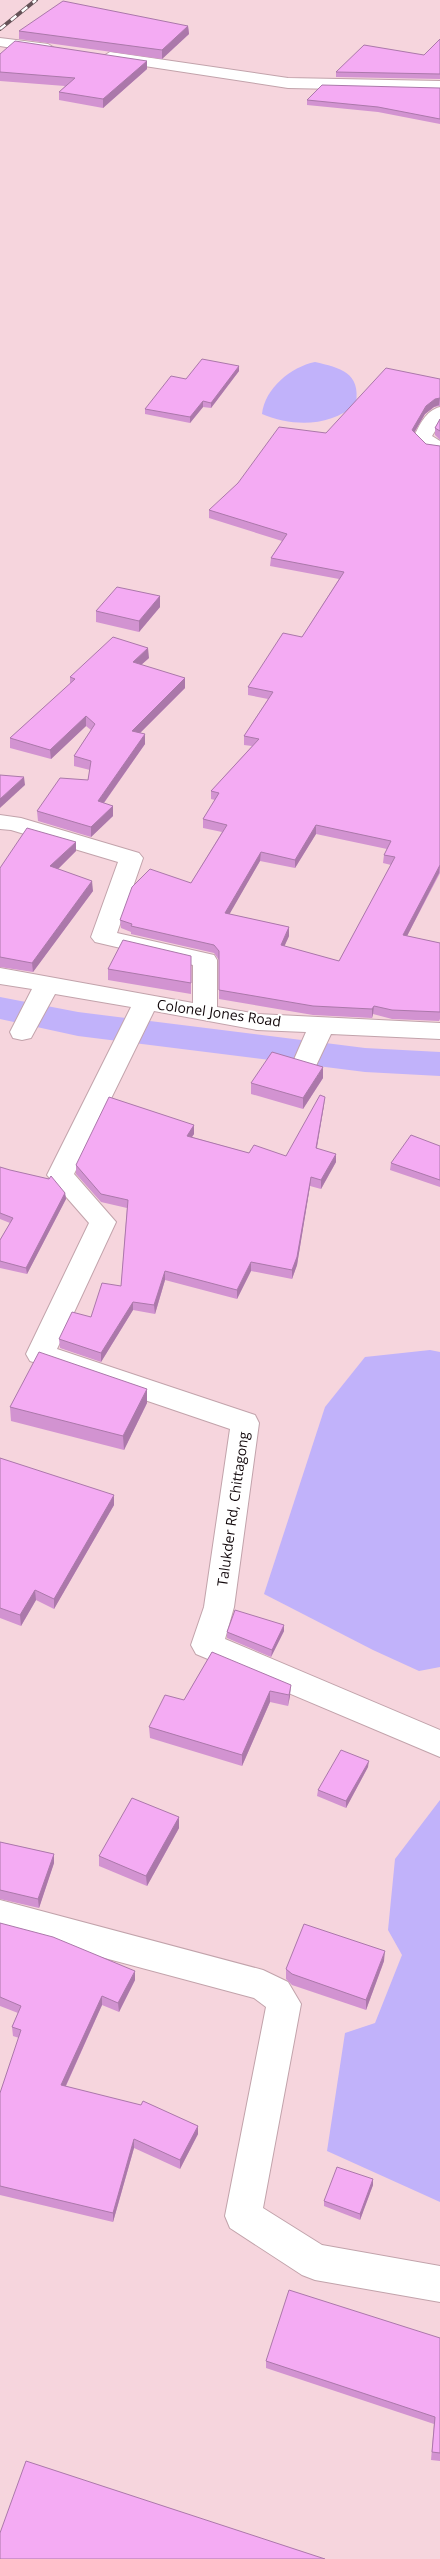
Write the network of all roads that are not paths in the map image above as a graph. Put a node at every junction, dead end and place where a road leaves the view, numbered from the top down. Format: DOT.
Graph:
graph roads {
  1 [pos="0,42"];
  2 [pos="67,51"];
  3 [pos="96,55"];
  4 [pos="440,86"];
  5 [pos="440,413"];
  6 [pos="440,447"];
  7 [pos="0,822"];
  8 [pos="0,976"];
  9 [pos="44,990"];
  10 [pos="143,1007"];
  11 [pos="205,1013"];
  12 [pos="321,1026"];
  13 [pos="440,1031"];
  14 [pos="22,1032"];
  15 [pos="305,1064"];
  16 [pos="440,1744"];
  17 [pos="0,1915"];
  18 [pos="440,2284"];
  1 -- 2 [label="street"];
  3 -- 4 [label="street"];
  5 -- 6 [label="street"];
  7 -- 11 [label="street"];
  8 -- 9 [label="street, Colonel Jones Road"];
  9 -- 10 [label="street, Colonel Jones Road"];
  9 -- 14 [label="street"];
  10 -- 11 [label="street, Colonel Jones Road"];
  10 -- 16 [label="street, Talukder Rd, Chittagong"];
  11 -- 12 [label="street, Colonel Jones Road"];
  12 -- 13 [label="street, Colonel Jones Road"];
  12 -- 15 [label="street"];
  17 -- 18 [label="street"];
}
